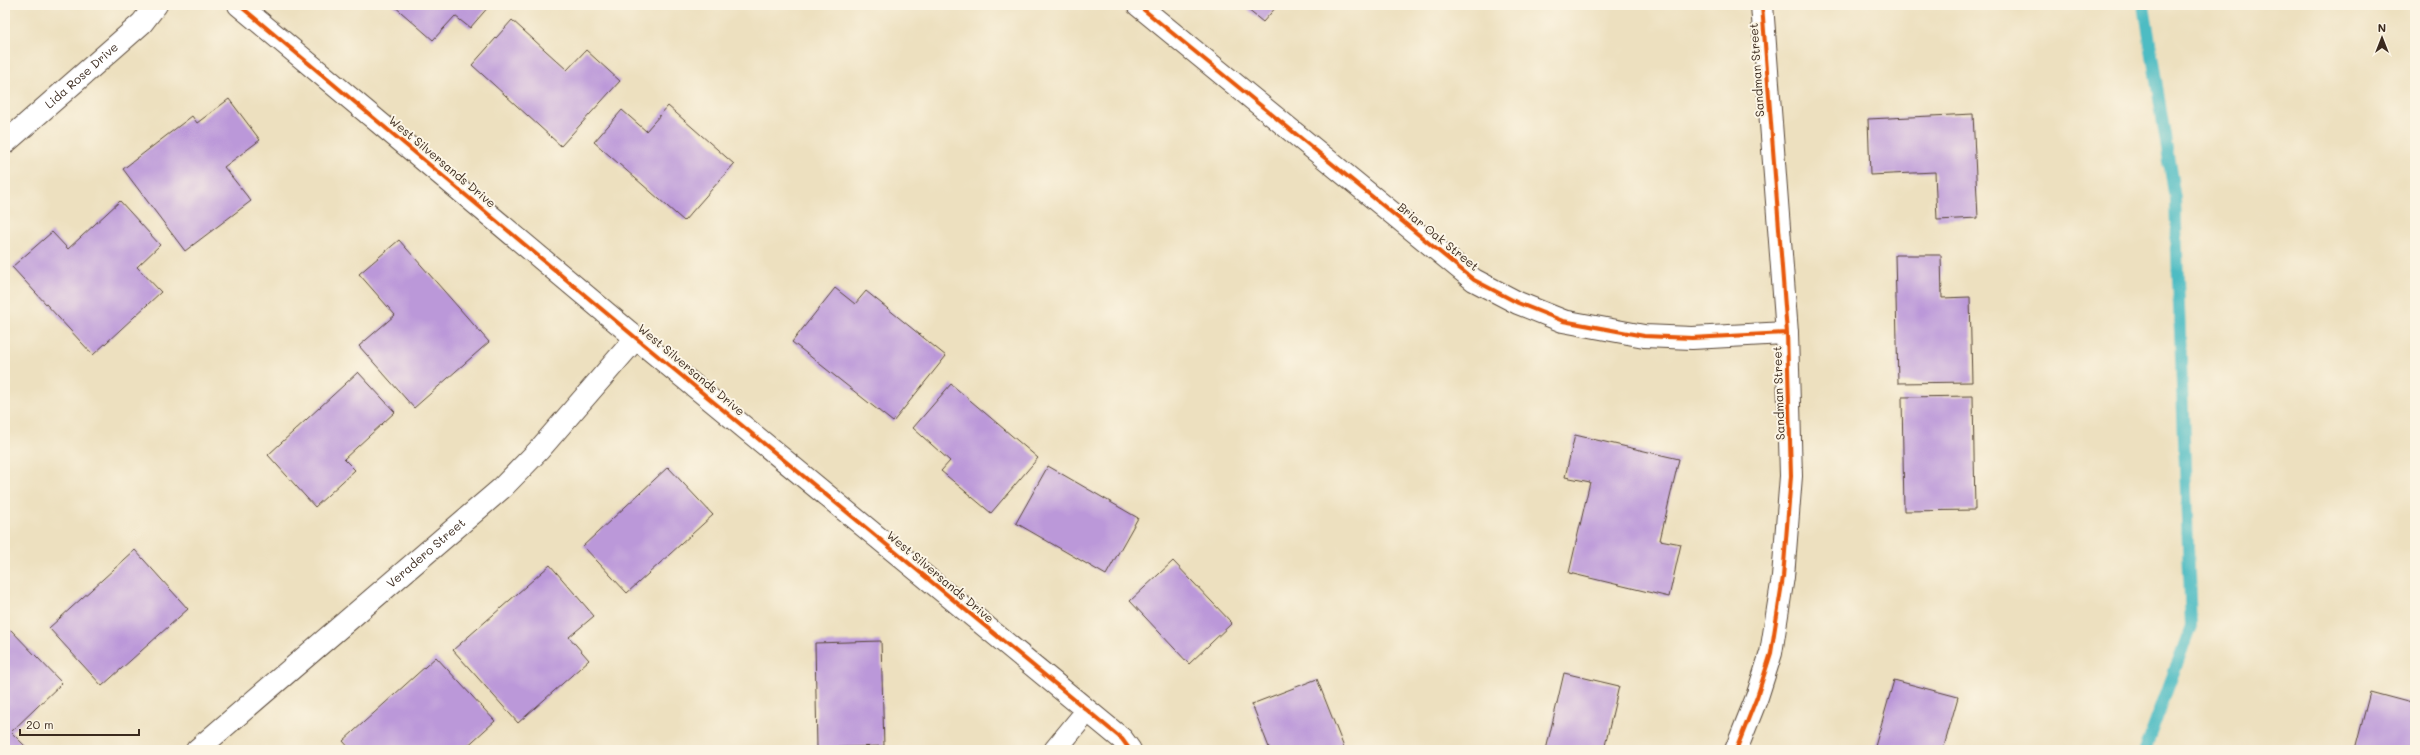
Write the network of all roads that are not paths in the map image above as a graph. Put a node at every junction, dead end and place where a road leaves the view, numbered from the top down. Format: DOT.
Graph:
graph roads {
  1 [pos="156,5"];
  2 [pos="239,5"];
  3 [pos="1138,5"];
  4 [pos="1762,5"];
  5 [pos="5,143"];
  6 [pos="1787,332"];
  7 [pos="636,338"];
  8 [pos="1087,711"];
  9 [pos="197,750"];
  10 [pos="1055,750"];
  11 [pos="1130,750"];
  12 [pos="1736,750"];
  1 -- 5 [label="street, Lida Rose Drive"];
  2 -- 7 [label="street, West Silversands Drive"];
  3 -- 6 [label="street, Briar Oak Street"];
  4 -- 6 [label="street, Sandman Street"];
  6 -- 12 [label="street, Sandman Street"];
  7 -- 8 [label="street, West Silversands Drive"];
  7 -- 9 [label="street, Veradero Street"];
  8 -- 10 [label="street"];
  8 -- 11 [label="street, West Silversands Drive"];
}
